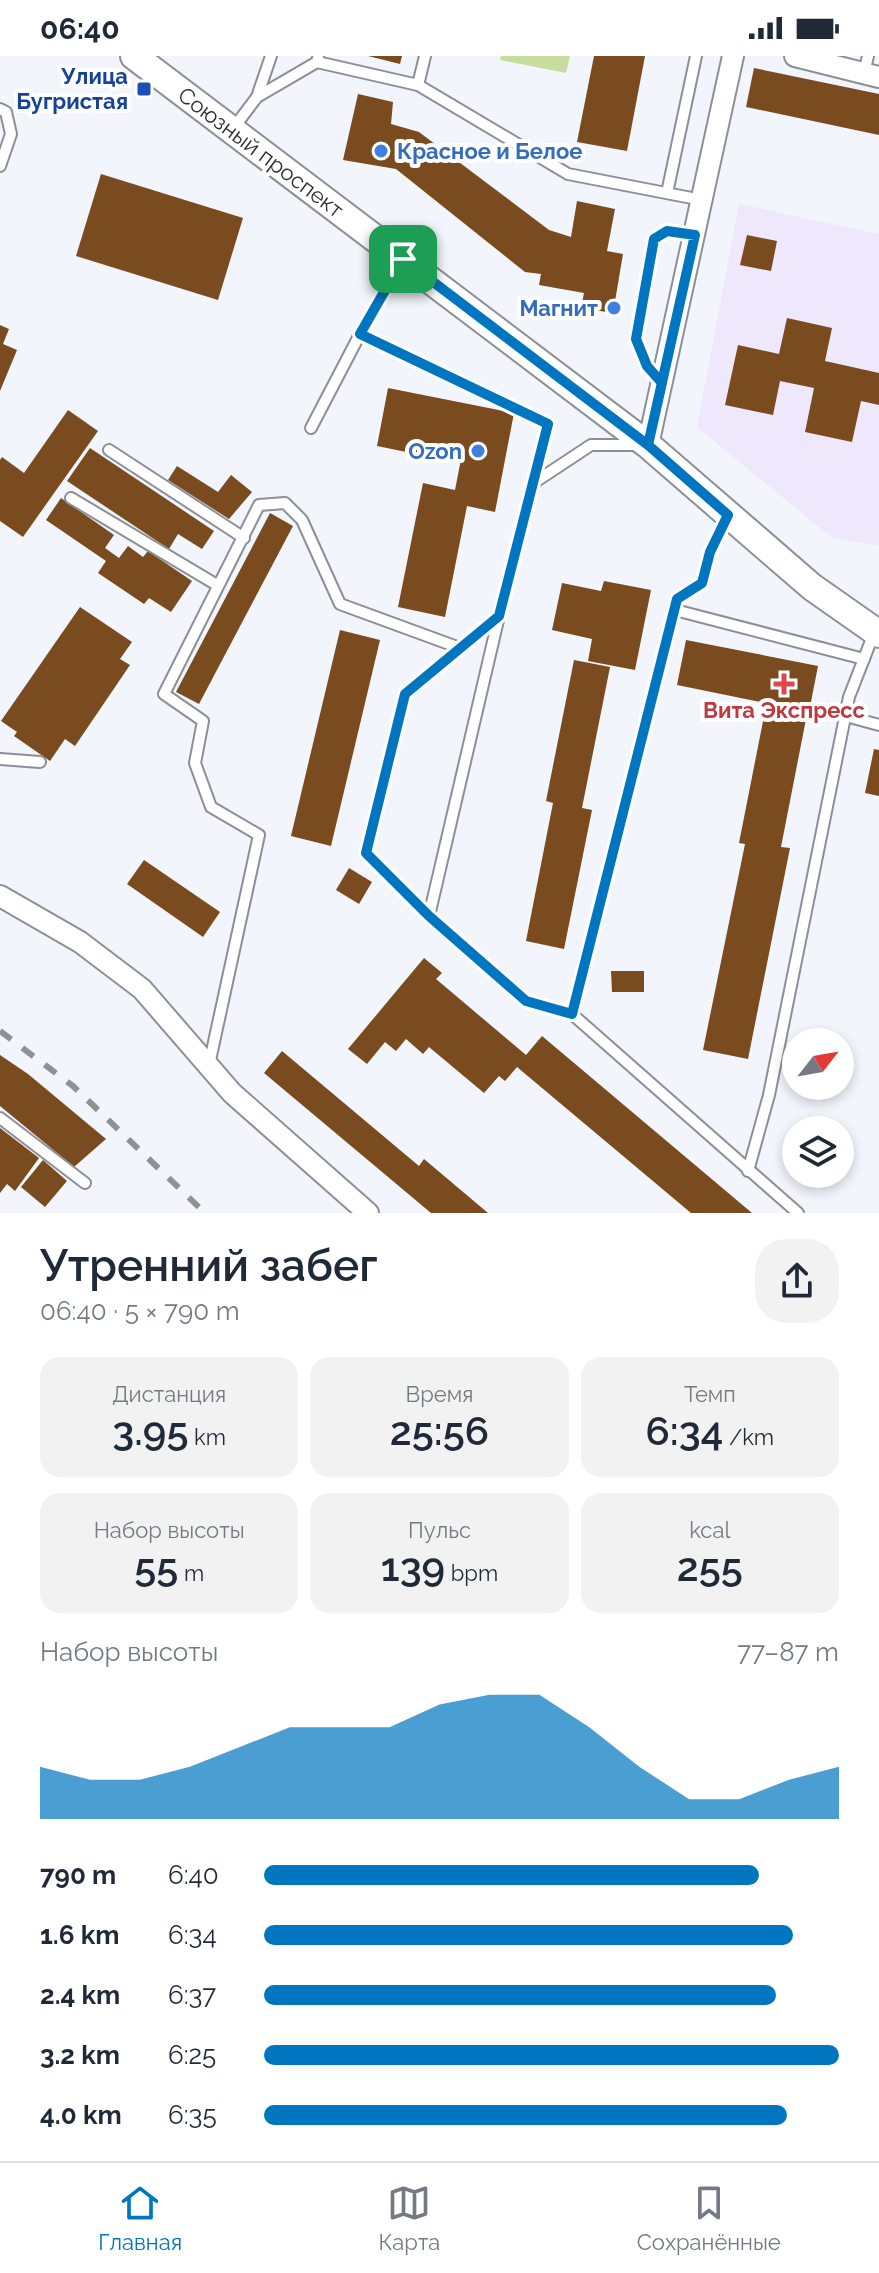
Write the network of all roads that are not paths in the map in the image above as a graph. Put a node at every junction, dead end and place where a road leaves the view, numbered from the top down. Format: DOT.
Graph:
graph roads {
  1 [pos="134,56"];
  2 [pos="271,56"];
  3 [pos="425,56"];
  4 [pos="696,56"];
  5 [pos="733,56"];
  6 [pos="795,56"];
  7 [pos="318,59"];
  8 [pos="870,69"];
  9 [pos="418,85"];
  10 [pos="257,97"];
  11 [pos="0,109"];
  12 [pos="232,130"];
  13 [pos="0,166"];
  14 [pos="667,193"];
  15 [pos="702,200"];
  16 [pos="695,235"];
  17 [pos="403,259"];
  18 [pos="360,334"];
  19 [pos="662,383"];
  20 [pos="311,428"];
  21 [pos="648,445"];
  22 [pos="109,450"];
  23 [pos="535,482"];
  24 [pos="71,498"];
  25 [pos="728,515"];
  26 [pos="244,538"];
  27 [pos="217,585"];
  28 [pos="675,610"];
  29 [pos="499,616"];
  30 [pos="877,632"];
  31 [pos="460,648"];
  32 [pos="864,659"];
  33 [pos="846,716"];
  34 [pos="879,725"];
  35 [pos="0,759"];
  36 [pos="40,762"];
  37 [pos="0,896"];
  38 [pos="429,916"];
  39 [pos="572,1014"];
  40 [pos="208,1066"];
  41 [pos="0,1118"];
  42 [pos="748,1171"];
  43 [pos="85,1183"];
  44 [pos="358,1210"];
  45 [pos="798,1213"];
  1 -- 12 [label="street, Союзный проспект"];
  2 -- 10 [label="lane"];
  3 -- 9 [label="lane"];
  4 -- 14 [label="lane"];
  5 -- 15 [label="street"];
  6 -- 8 [label="street"];
  7 -- 9 [label="lane"];
  7 -- 10 [label="lane"];
  9 -- 14 [label="lane"];
  10 -- 12 [label="lane"];
  11 -- 13 [label="lane"];
  12 -- 17 [label="street, Союзный проспект"];
  14 -- 15 [label="lane"];
  15 -- 16 [label="street"];
  16 -- 19 [label="street"];
  16 -- 19 [label="lane"];
  17 -- 18 [label="lane"];
  17 -- 21 [label="street, Союзный проспект"];
  18 -- 20 [label="lane"];
  18 -- 23 [label="lane"];
  19 -- 21 [label="street"];
  21 -- 23 [label="lane"];
  21 -- 25 [label="street, Союзный проспект"];
  22 -- 26 [label="lane"];
  23 -- 29 [label="lane"];
  24 -- 27 [label="lane"];
  25 -- 28 [label="lane"];
  25 -- 30 [label="street, Союзный проспект"];
  26 -- 27 [label="lane"];
  26 -- 31 [label="lane"];
  27 -- 40 [label="lane"];
  28 -- 32 [label="lane"];
  28 -- 39 [label="lane"];
  29 -- 31 [label="lane"];
  29 -- 38 [label="lane"];
  30 -- 32 [label="lane"];
  31 -- 38 [label="lane"];
  32 -- 33 [label="lane"];
  33 -- 34 [label="lane"];
  33 -- 42 [label="lane"];
  35 -- 36 [label="lane"];
  37 -- 40 [label="street"];
  38 -- 39 [label="lane"];
  39 -- 42 [label="lane"];
  40 -- 44 [label="street"];
  41 -- 43 [label="lane"];
  42 -- 45 [label="lane"];
}
